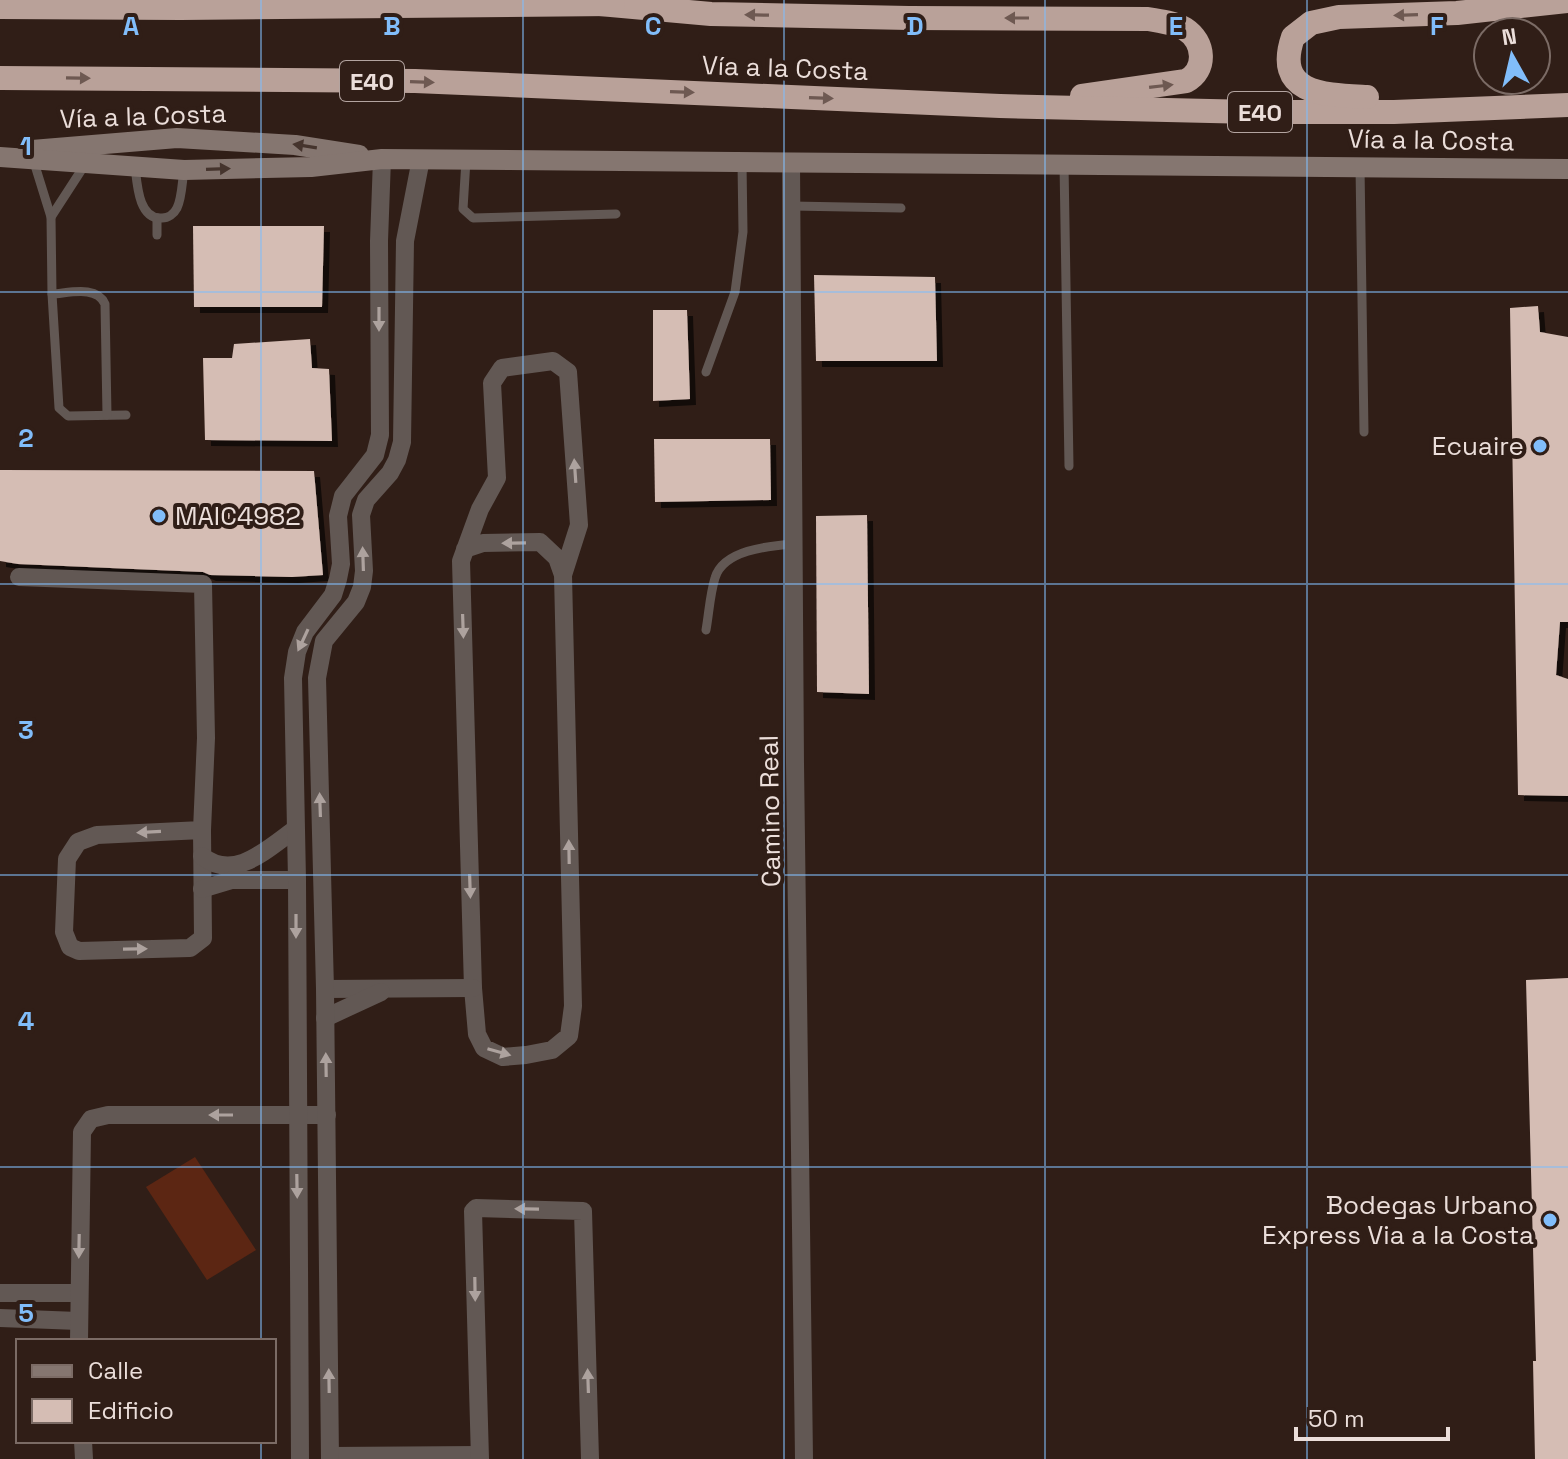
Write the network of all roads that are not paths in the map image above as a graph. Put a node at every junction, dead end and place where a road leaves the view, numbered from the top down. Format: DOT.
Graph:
graph roads {
  1 [pos="728,0"];
  2 [pos="1540,0"];
  3 [pos="1568,1"];
  4 [pos="526,2"];
  5 [pos="591,2"];
  6 [pos="323,3"];
  7 [pos="478,3"];
  8 [pos="0,7"];
  9 [pos="0,78"];
  10 [pos="1568,105"];
  11 [pos="1000,106"];
  12 [pos="1520,106"];
  13 [pos="0,155"];
  14 [pos="33,159"];
  15 [pos="382,159"];
  16 [pos="421,159"];
  17 [pos="466,160"];
  18 [pos="791,162"];
  19 [pos="86,163"];
  20 [pos="742,163"];
  21 [pos="1064,164"];
  22 [pos="135,166"];
  23 [pos="1360,167"];
  24 [pos="1568,169"];
  25 [pos="184,170"];
  26 [pos="792,206"];
  27 [pos="901,208"];
  28 [pos="616,214"];
  29 [pos="51,217"];
  30 [pos="157,218"];
  31 [pos="157,235"];
  32 [pos="52,294"];
  33 [pos="706,372"];
  34 [pos="107,415"];
  35 [pos="126,415"];
  36 [pos="1364,432"];
  37 [pos="1069,466"];
  38 [pos="793,544"];
  39 [pos="465,549"];
  40 [pos="563,575"];
  41 [pos="19,577"];
  42 [pos="706,630"];
  43 [pos="293,751"];
  44 [pos="318,751"];
  45 [pos="202,830"];
  46 [pos="294,830"];
  47 [pos="202,856"];
  48 [pos="297,880"];
  49 [pos="202,889"];
  50 [pos="473,988"];
  51 [pos="325,989"];
  52 [pos="387,989"];
  53 [pos="325,1018"];
  54 [pos="296,1115"];
  55 [pos="327,1115"];
  56 [pos="0,1293"];
  57 [pos="78,1293"];
  58 [pos="0,1318"];
  59 [pos="78,1321"];
  60 [pos="79,1339"];
  61 [pos="330,1457"];
  62 [pos="480,1457"];
  63 [pos="406,1458"];
  64 [pos="300,1459"];
  65 [pos="590,1459"];
  66 [pos="804,1459"];
  1 -- 5 [label="highway"];
  2 -- 3 [label="highway"];
  3 -- 12 [label="highway, one-way"];
  4 -- 5 [label="highway"];
  4 -- 7 [label="highway"];
  11 -- 5 [label="highway, one-way"];
  6 -- 7 [label="highway"];
  6 -- 8 [label="highway"];
  9 -- 11 [label="highway, Vía a la Costa / E40, one-way"];
  10 -- 12 [label="highway, Vía a la Costa / E40"];
  11 -- 12 [label="highway, Vía a la Costa / E40"];
  13 -- 14 [label="street, Vía a la Costa"];
  15 -- 13 [label="street, Vía a la Costa, one-way"];
  14 -- 19 [label="street, Vía a la Costa"];
  14 -- 29 [label="lane"];
  15 -- 16 [label="street, Vía a la Costa"];
  25 -- 15 [label="street, Vía a la Costa, one-way"];
  15 -- 43 [label="street, one-way"];
  16 -- 17 [label="street, Vía a la Costa"];
  44 -- 16 [label="street, one-way"];
  17 -- 20 [label="street, Vía a la Costa"];
  17 -- 28 [label="lane"];
  18 -- 20 [label="street, Vía a la Costa"];
  18 -- 21 [label="street, Vía a la Costa"];
  18 -- 26 [label="street, Camino Real"];
  19 -- 22 [label="street, Vía a la Costa"];
  19 -- 29 [label="lane"];
  20 -- 33 [label="lane"];
  21 -- 23 [label="street, Vía a la Costa"];
  21 -- 37 [label="lane"];
  22 -- 25 [label="street, Vía a la Costa"];
  22 -- 30 [label="lane"];
  23 -- 24 [label="street, Vía a la Costa"];
  23 -- 36 [label="lane"];
  25 -- 30 [label="lane"];
  26 -- 27 [label="lane"];
  26 -- 38 [label="street, Camino Real"];
  29 -- 32 [label="lane"];
  30 -- 31 [label="lane"];
  32 -- 34 [label="lane"];
  32 -- 34 [label="lane"];
  34 -- 35 [label="lane"];
  38 -- 42 [label="lane"];
  38 -- 66 [label="street, Camino Real"];
  40 -- 39 [label="street, one-way"];
  40 -- 39 [label="street, one-way"];
  39 -- 50 [label="street, one-way"];
  50 -- 40 [label="street, one-way"];
  41 -- 45 [label="street"];
  43 -- 44 [label="street"];
  43 -- 46 [label="street"];
  51 -- 44 [label="street, one-way"];
  45 -- 47 [label="street"];
  45 -- 49 [label="street, one-way"];
  46 -- 47 [label="street"];
  46 -- 48 [label="street"];
  47 -- 49 [label="street"];
  48 -- 49 [label="street"];
  48 -- 54 [label="street, one-way"];
  50 -- 52 [label="street"];
  51 -- 52 [label="street"];
  51 -- 53 [label="street"];
  52 -- 53 [label="street"];
  55 -- 53 [label="street, one-way"];
  54 -- 55 [label="street"];
  54 -- 57 [label="street, one-way"];
  54 -- 64 [label="street, one-way"];
  61 -- 55 [label="street, one-way"];
  56 -- 57 [label="street"];
  57 -- 59 [label="street"];
  58 -- 59 [label="street"];
  59 -- 60 [label="street"];
  61 -- 63 [label="street"];
  62 -- 63 [label="street"];
  65 -- 62 [label="street, one-way"];
}
